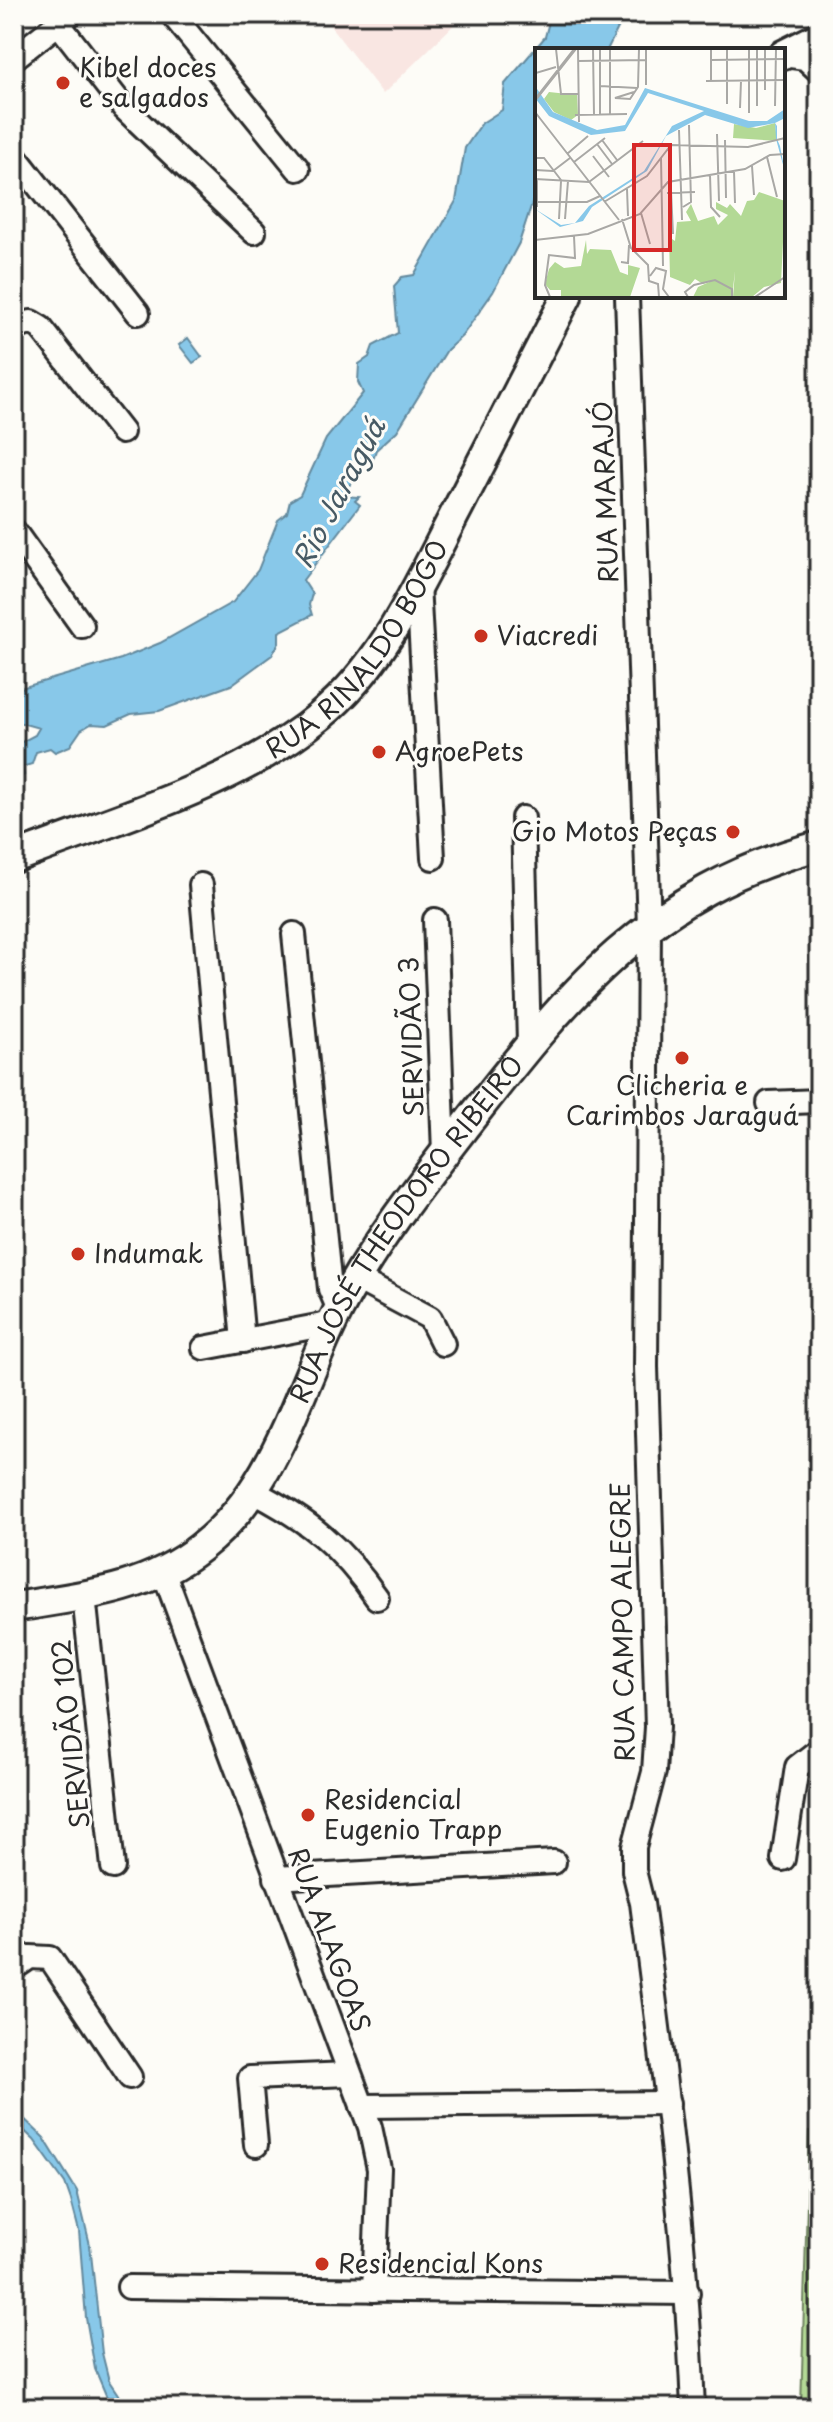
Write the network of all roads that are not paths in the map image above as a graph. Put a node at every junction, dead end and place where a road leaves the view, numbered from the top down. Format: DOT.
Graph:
graph roads {
  1 [pos="172,14"];
  2 [pos="64,19"];
  3 [pos="819,37"];
  4 [pos="785,54"];
  5 [pos="785,55"];
  6 [pos="14,58"];
  7 [pos="819,71"];
  8 [pos="14,155"];
  9 [pos="298,169"];
  10 [pos="254,232"];
  11 [pos="566,298"];
  12 [pos="627,298"];
  13 [pos="138,313"];
  14 [pos="14,329"];
  15 [pos="122,432"];
  16 [pos="14,531"];
  17 [pos="418,584"];
  18 [pos="82,626"];
  19 [pos="523,818"];
  20 [pos="819,846"];
  21 [pos="14,858"];
  22 [pos="433,858"];
  23 [pos="201,885"];
  24 [pos="435,920"];
  25 [pos="649,926"];
  26 [pos="294,934"];
  27 [pos="529,1043"];
  28 [pos="819,1101"];
  29 [pos="769,1103"];
  30 [pos="444,1153"];
  31 [pos="357,1279"];
  32 [pos="336,1316"];
  33 [pos="243,1341"];
  34 [pos="443,1344"];
  35 [pos="204,1348"];
  36 [pos="254,1492"];
  37 [pos="164,1573"];
  38 [pos="84,1596"];
  39 [pos="377,1598"];
  40 [pos="14,1607"];
  41 [pos="819,1750"];
  42 [pos="783,1859"];
  43 [pos="554,1862"];
  44 [pos="113,1867"];
  45 [pos="276,1878"];
  46 [pos="14,1968"];
  47 [pos="349,2074"];
  48 [pos="130,2077"];
  49 [pos="668,2103"];
  50 [pos="362,2106"];
  51 [pos="256,2145"];
  52 [pos="129,2287"];
  53 [pos="374,2290"];
  54 [pos="688,2293"];
  55 [pos="693,2408"];
  1 -- 9 [label="street"];
  2 -- 6 [label="street"];
  2 -- 10 [label="street"];
  3 -- 4 [label="main road"];
  5 -- 7 [label="street"];
  8 -- 13 [label="street"];
  11 -- 17 [label="main road, RUA RINALDO BOGO"];
  12 -- 25 [label="street, RUA MARAJÓ"];
  14 -- 15 [label="street"];
  16 -- 18 [label="street"];
  17 -- 21 [label="main road, RUA RINALDO BOGO"];
  17 -- 22 [label="street"];
  19 -- 27 [label="street"];
  20 -- 25 [label="main road, RUA JOSÉ THEODORO RIBEIRO"];
  23 -- 33 [label="street"];
  24 -- 30 [label="street, SERVIDÃO 3"];
  25 -- 27 [label="main road, RUA JOSÉ THEODORO RIBEIRO"];
  25 -- 49 [label="street, RUA CAMPO ALEGRE"];
  26 -- 32 [label="street"];
  27 -- 30 [label="main road, RUA JOSÉ THEODORO RIBEIRO"];
  28 -- 29 [label="street"];
  30 -- 31 [label="main road, RUA JOSÉ THEODORO RIBEIRO"];
  31 -- 32 [label="main road, RUA JOSÉ THEODORO RIBEIRO"];
  31 -- 34 [label="street"];
  32 -- 33 [label="street"];
  32 -- 36 [label="main road, RUA JOSÉ THEODORO RIBEIRO"];
  33 -- 35 [label="street"];
  36 -- 37 [label="main road, RUA JOSÉ THEODORO RIBEIRO"];
  36 -- 39 [label="street"];
  37 -- 38 [label="main road, RUA JOSÉ THEODORO RIBEIRO"];
  37 -- 45 [label="street, RUA ALAGOAS"];
  38 -- 40 [label="main road, RUA JOSÉ THEODORO RIBEIRO"];
  38 -- 44 [label="street, SERVIDÃO 102"];
  41 -- 42 [label="street"];
  43 -- 45 [label="street"];
  45 -- 47 [label="street, RUA ALAGOAS"];
  46 -- 48 [label="street"];
  47 -- 50 [label="street, RUA ALAGOAS"];
  47 -- 51 [label="street"];
  49 -- 50 [label="street"];
  49 -- 54 [label="street, RUA CAMPO ALEGRE"];
  50 -- 53 [label="street, RUA ALAGOAS"];
  52 -- 53 [label="street"];
  53 -- 54 [label="street"];
  54 -- 55 [label="street, RUA CAMPO ALEGRE"];
}
